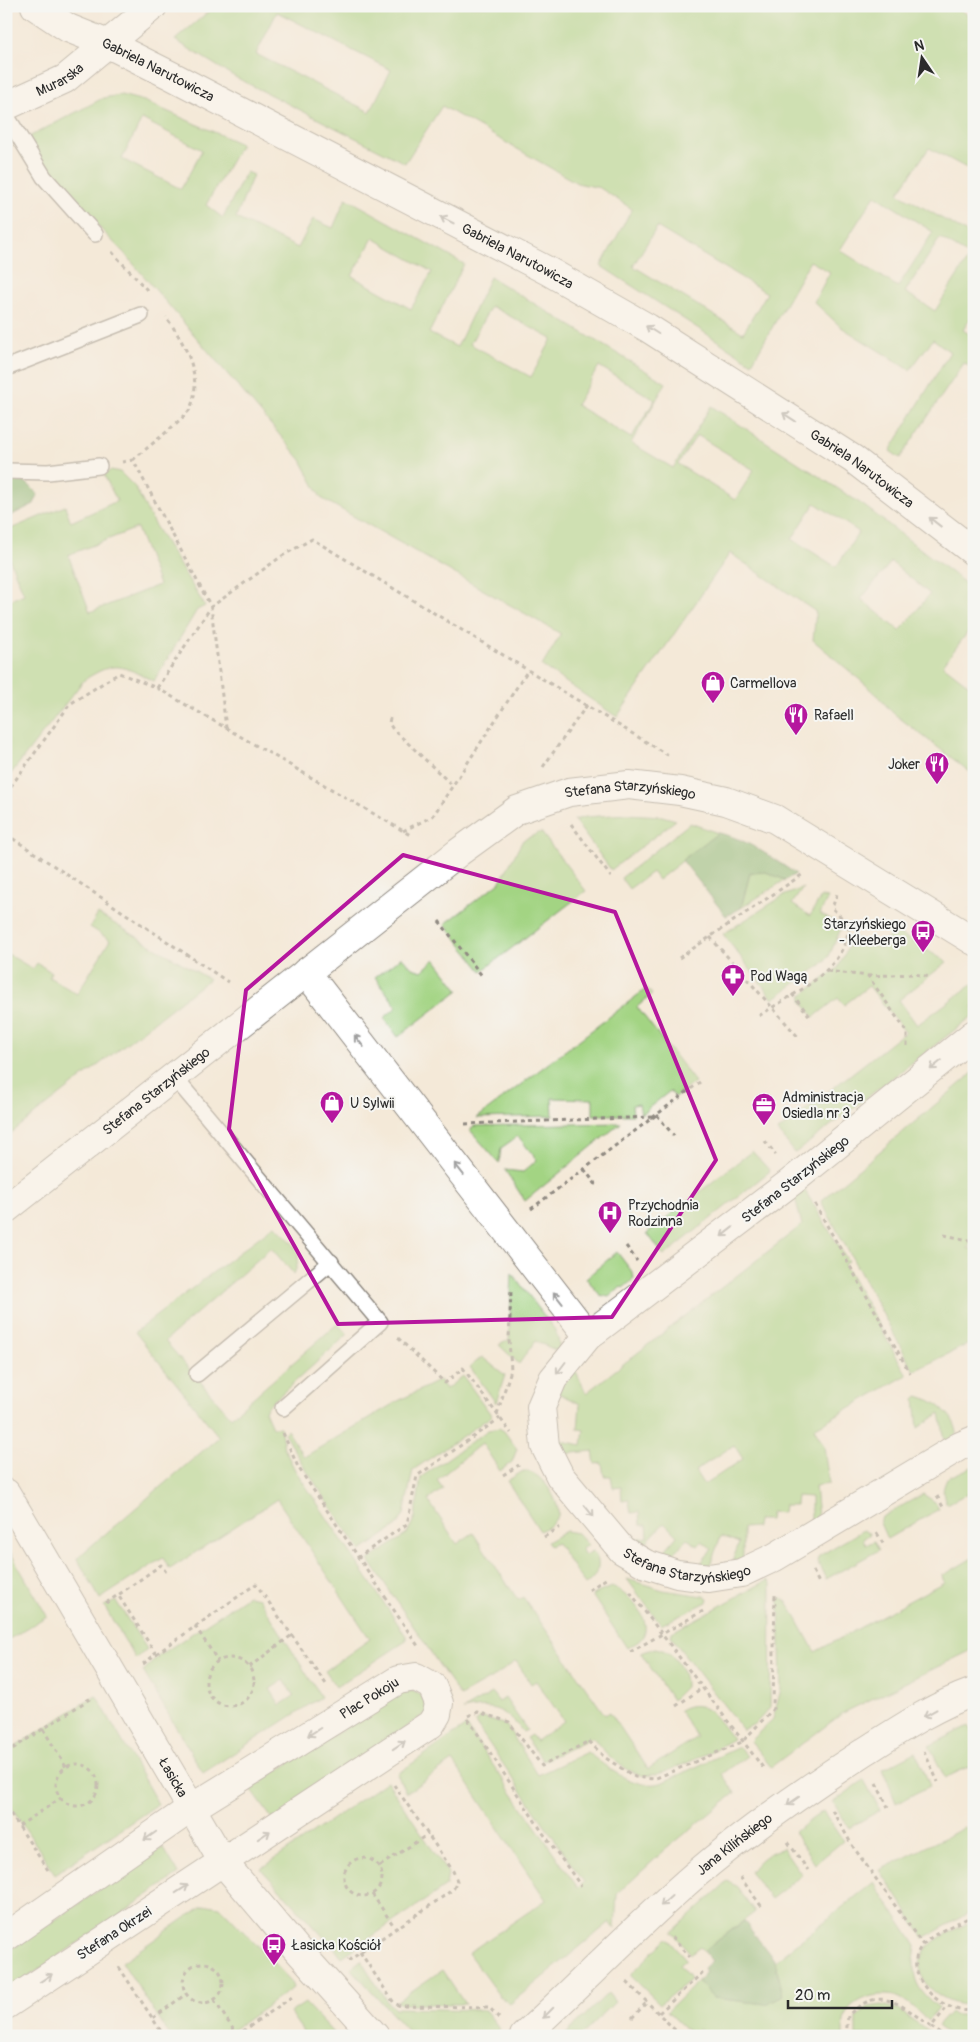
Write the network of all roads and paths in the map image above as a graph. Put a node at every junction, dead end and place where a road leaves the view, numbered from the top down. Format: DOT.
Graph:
graph roads {
  1 [pos="35,6"];
  2 [pos="153,6"];
  3 [pos="108,44"];
  4 [pos="6,106"];
  5 [pos="6,116"];
  6 [pos="95,234"];
  7 [pos="152,297"];
  8 [pos="163,312"];
  9 [pos="141,315"];
  10 [pos="6,368"];
  11 [pos="133,460"];
  12 [pos="100,466"];
  13 [pos="6,471"];
  14 [pos="974,552"];
  15 [pos="211,607"];
  16 [pos="528,670"];
  17 [pos="157,688"];
  18 [pos="587,705"];
  19 [pos="390,718"];
  20 [pos="226,728"];
  21 [pos="675,759"];
  22 [pos="542,768"];
  23 [pos="453,786"];
  24 [pos="6,793"];
  25 [pos="566,816"];
  26 [pos="402,831"];
  27 [pos="6,834"];
  28 [pos="412,836"];
  29 [pos="803,873"];
  30 [pos="612,877"];
  31 [pos="838,893"];
  32 [pos="438,921"];
  33 [pos="710,937"];
  34 [pos="974,941"];
  35 [pos="679,958"];
  36 [pos="826,971"];
  37 [pos="306,972"];
  38 [pos="868,976"];
  39 [pos="483,977"];
  40 [pos="930,977"];
  41 [pos="228,982"];
  42 [pos="792,994"];
  43 [pos="771,1008"];
  44 [pos="759,1016"];
  45 [pos="812,1019"];
  46 [pos="974,1034"];
  47 [pos="800,1039"];
  48 [pos="908,1052"];
  49 [pos="174,1078"];
  50 [pos="700,1082"];
  51 [pos="655,1116"];
  52 [pos="462,1124"];
  53 [pos="674,1136"];
  54 [pos="584,1169"];
  55 [pos="598,1186"];
  56 [pos="6,1209"];
  57 [pos="818,1209"];
  58 [pos="528,1211"];
  59 [pos="944,1235"];
  60 [pos="974,1241"];
  61 [pos="331,1262"];
  62 [pos="512,1283"];
  63 [pos="380,1322"];
  64 [pos="588,1336"];
  65 [pos="910,1373"];
  66 [pos="197,1374"];
  67 [pos="283,1408"];
  68 [pos="497,1414"];
  69 [pos="974,1440"];
  70 [pos="523,1462"];
  71 [pos="503,1476"];
  72 [pos="8,1500"];
  73 [pos="357,1558"];
  74 [pos="166,1572"];
  75 [pos="609,1577"];
  76 [pos="588,1590"];
  77 [pos="775,1592"];
  78 [pos="711,1606"];
  79 [pos="195,1626"];
  80 [pos="292,1635"];
  81 [pos="630,1652"];
  82 [pos="156,1654"];
  83 [pos="423,1654"];
  84 [pos="218,1661"];
  85 [pos="249,1667"];
  86 [pos="136,1669"];
  87 [pos="702,1688"];
  88 [pos="974,1692"];
  89 [pos="332,1694"];
  90 [pos="96,1695"];
  91 [pos="439,1703"];
  92 [pos="676,1706"];
  93 [pos="467,1717"];
  94 [pos="43,1729"];
  95 [pos="920,1742"];
  96 [pos="6,1753"];
  97 [pos="759,1764"];
  98 [pos="66,1767"];
  99 [pos="764,1770"];
  100 [pos="873,1778"];
  101 [pos="391,1780"];
  102 [pos="938,1782"];
  103 [pos="61,1798"];
  104 [pos="6,1807"];
  105 [pos="830,1807"];
  106 [pos="888,1807"];
  107 [pos="190,1809"];
  108 [pos="19,1826"];
  109 [pos="428,1834"];
  110 [pos="787,1840"];
  111 [pos="223,1862"];
  112 [pos="380,1866"];
  113 [pos="734,1870"];
  114 [pos="808,1870"];
  115 [pos="50,1873"];
  116 [pos="580,1886"];
  117 [pos="372,1894"];
  118 [pos="762,1907"];
  119 [pos="974,1915"];
  120 [pos="9,1929"];
  121 [pos="396,1929"];
  122 [pos="667,1930"];
  123 [pos="923,1945"];
  124 [pos="360,1952"];
  125 [pos="689,1957"];
  126 [pos="346,1962"];
  127 [pos="119,1966"];
  128 [pos="701,1970"];
  129 [pos="621,1976"];
  130 [pos="186,1994"];
  131 [pos="296,1994"];
  132 [pos="214,2000"];
  133 [pos="647,2002"];
  134 [pos="6,2006"];
  135 [pos="948,2006"];
  136 [pos="974,2009"];
  137 [pos="659,2013"];
  138 [pos="153,2018"];
  139 [pos="632,2018"];
  140 [pos="501,2020"];
  141 [pos="931,2027"];
  142 [pos="164,2036"];
  143 [pos="236,2036"];
  144 [pos="375,2036"];
  145 [pos="524,2036"];
  146 [pos="682,2036"];
  147 [pos="846,2036"];
  148 [pos="944,2036"];
  1 -- 3 [label="street, Gabriela Narutowicza"];
  2 -- 3 [label="street, Murarska"];
  3 -- 4 [label="street, Murarska"];
  14 -- 3 [label="street, Gabriela Narutowicza, one-way"];
  5 -- 6 [label="lane"];
  6 -- 7 [label="path"];
  8 -- 11 [label="path"];
  9 -- 10 [label="lane"];
  11 -- 12 [label="path"];
  11 -- 15 [label="path"];
  12 -- 13 [label="lane"];
  15 -- 16 [label="path"];
  15 -- 17 [label="path"];
  15 -- 20 [label="path"];
  16 -- 18 [label="path"];
  16 -- 23 [label="path"];
  17 -- 20 [label="path"];
  17 -- 24 [label="path"];
  18 -- 21 [label="path"];
  18 -- 22 [label="path"];
  19 -- 23 [label="path"];
  20 -- 26 [label="path"];
  23 -- 26 [label="path"];
  25 -- 30 [label="path"];
  26 -- 28 [label="path"];
  27 -- 41 [label="path"];
  29 -- 33 [label="path"];
  31 -- 36 [label="path"];
  32 -- 39 [label="path"];
  33 -- 35 [label="path"];
  33 -- 43 [label="path"];
  34 -- 37 [label="street, Stefana Starzyńskiego"];
  36 -- 38 [label="path"];
  36 -- 42 [label="path"];
  37 -- 49 [label="street, Stefana Starzyńskiego"];
  64 -- 37 [label="street, one-way"];
  38 -- 40 [label="path"];
  38 -- 48 [label="path"];
  42 -- 43 [label="path"];
  42 -- 45 [label="path"];
  43 -- 44 [label="path"];
  43 -- 47 [label="path"];
  46 -- 64 [label="street, Stefana Starzyńskiego, one-way"];
  49 -- 56 [label="street, Stefana Starzyńskiego"];
  49 -- 61 [label="lane"];
  50 -- 51 [label="path"];
  51 -- 52 [label="path"];
  51 -- 53 [label="path"];
  51 -- 54 [label="path"];
  54 -- 55 [label="path"];
  54 -- 58 [label="path"];
  57 -- 65 [label="path"];
  59 -- 60 [label="path"];
  61 -- 63 [label="lane"];
  61 -- 66 [label="lane"];
  62 -- 68 [label="path"];
  63 -- 67 [label="lane"];
  63 -- 68 [label="path"];
  64 -- 69 [label="street, Stefana Starzyńskiego, one-way"];
  67 -- 73 [label="path"];
  68 -- 73 [label="path"];
  70 -- 71 [label="path"];
  72 -- 107 [label="street, Łasicka"];
  73 -- 83 [label="path"];
  74 -- 82 [label="path"];
  75 -- 76 [label="path"];
  77 -- 93 [label="path"];
  78 -- 81 [label="path"];
  79 -- 80 [label="path"];
  79 -- 82 [label="path"];
  79 -- 84 [label="path"];
  80 -- 85 [label="path"];
  80 -- 89 [label="path"];
  82 -- 86 [label="path"];
  84 -- 85 [label="path"];
  84 -- 85 [label="path"];
  87 -- 92 [label="path"];
  88 -- 145 [label="street, Jana Kilińskiego, one-way"];
  90 -- 94 [label="path"];
  91 -- 93 [label="path"];
  91 -- 107 [label="street, Plac Pokoju, one-way"];
  111 -- 91 [label="street, one-way"];
  93 -- 116 [label="path"];
  94 -- 96 [label="path"];
  94 -- 98 [label="path"];
  95 -- 102 [label="path"];
  97 -- 99 [label="path"];
  98 -- 103 [label="path"];
  98 -- 103 [label="path"];
  100 -- 106 [label="path"];
  101 -- 109 [label="path"];
  103 -- 108 [label="path"];
  104 -- 108 [label="path"];
  105 -- 123 [label="path"];
  107 -- 111 [label="street, Łasicka"];
  107 -- 120 [label="street, one-way"];
  108 -- 115 [label="path"];
  109 -- 112 [label="path"];
  109 -- 121 [label="path"];
  110 -- 114 [label="path"];
  134 -- 111 [label="street, Stefana Okrzei, one-way"];
  111 -- 144 [label="street, Łasicka"];
  112 -- 117 [label="path"];
  112 -- 117 [label="path"];
  113 -- 118 [label="path"];
  117 -- 121 [label="path"];
  119 -- 123 [label="path"];
  121 -- 124 [label="path"];
  122 -- 125 [label="path"];
  123 -- 135 [label="path"];
  124 -- 126 [label="path"];
  124 -- 140 [label="path"];
  127 -- 138 [label="path"];
  128 -- 137 [label="path"];
  129 -- 133 [label="path"];
  130 -- 132 [label="path"];
  130 -- 132 [label="path"];
  130 -- 138 [label="path"];
  131 -- 143 [label="path"];
  132 -- 143 [label="path"];
  133 -- 137 [label="path"];
  133 -- 139 [label="path"];
  135 -- 136 [label="path"];
  135 -- 141 [label="path"];
  137 -- 146 [label="path"];
  138 -- 142 [label="path"];
  141 -- 147 [label="path"];
  141 -- 148 [label="path"];
}
